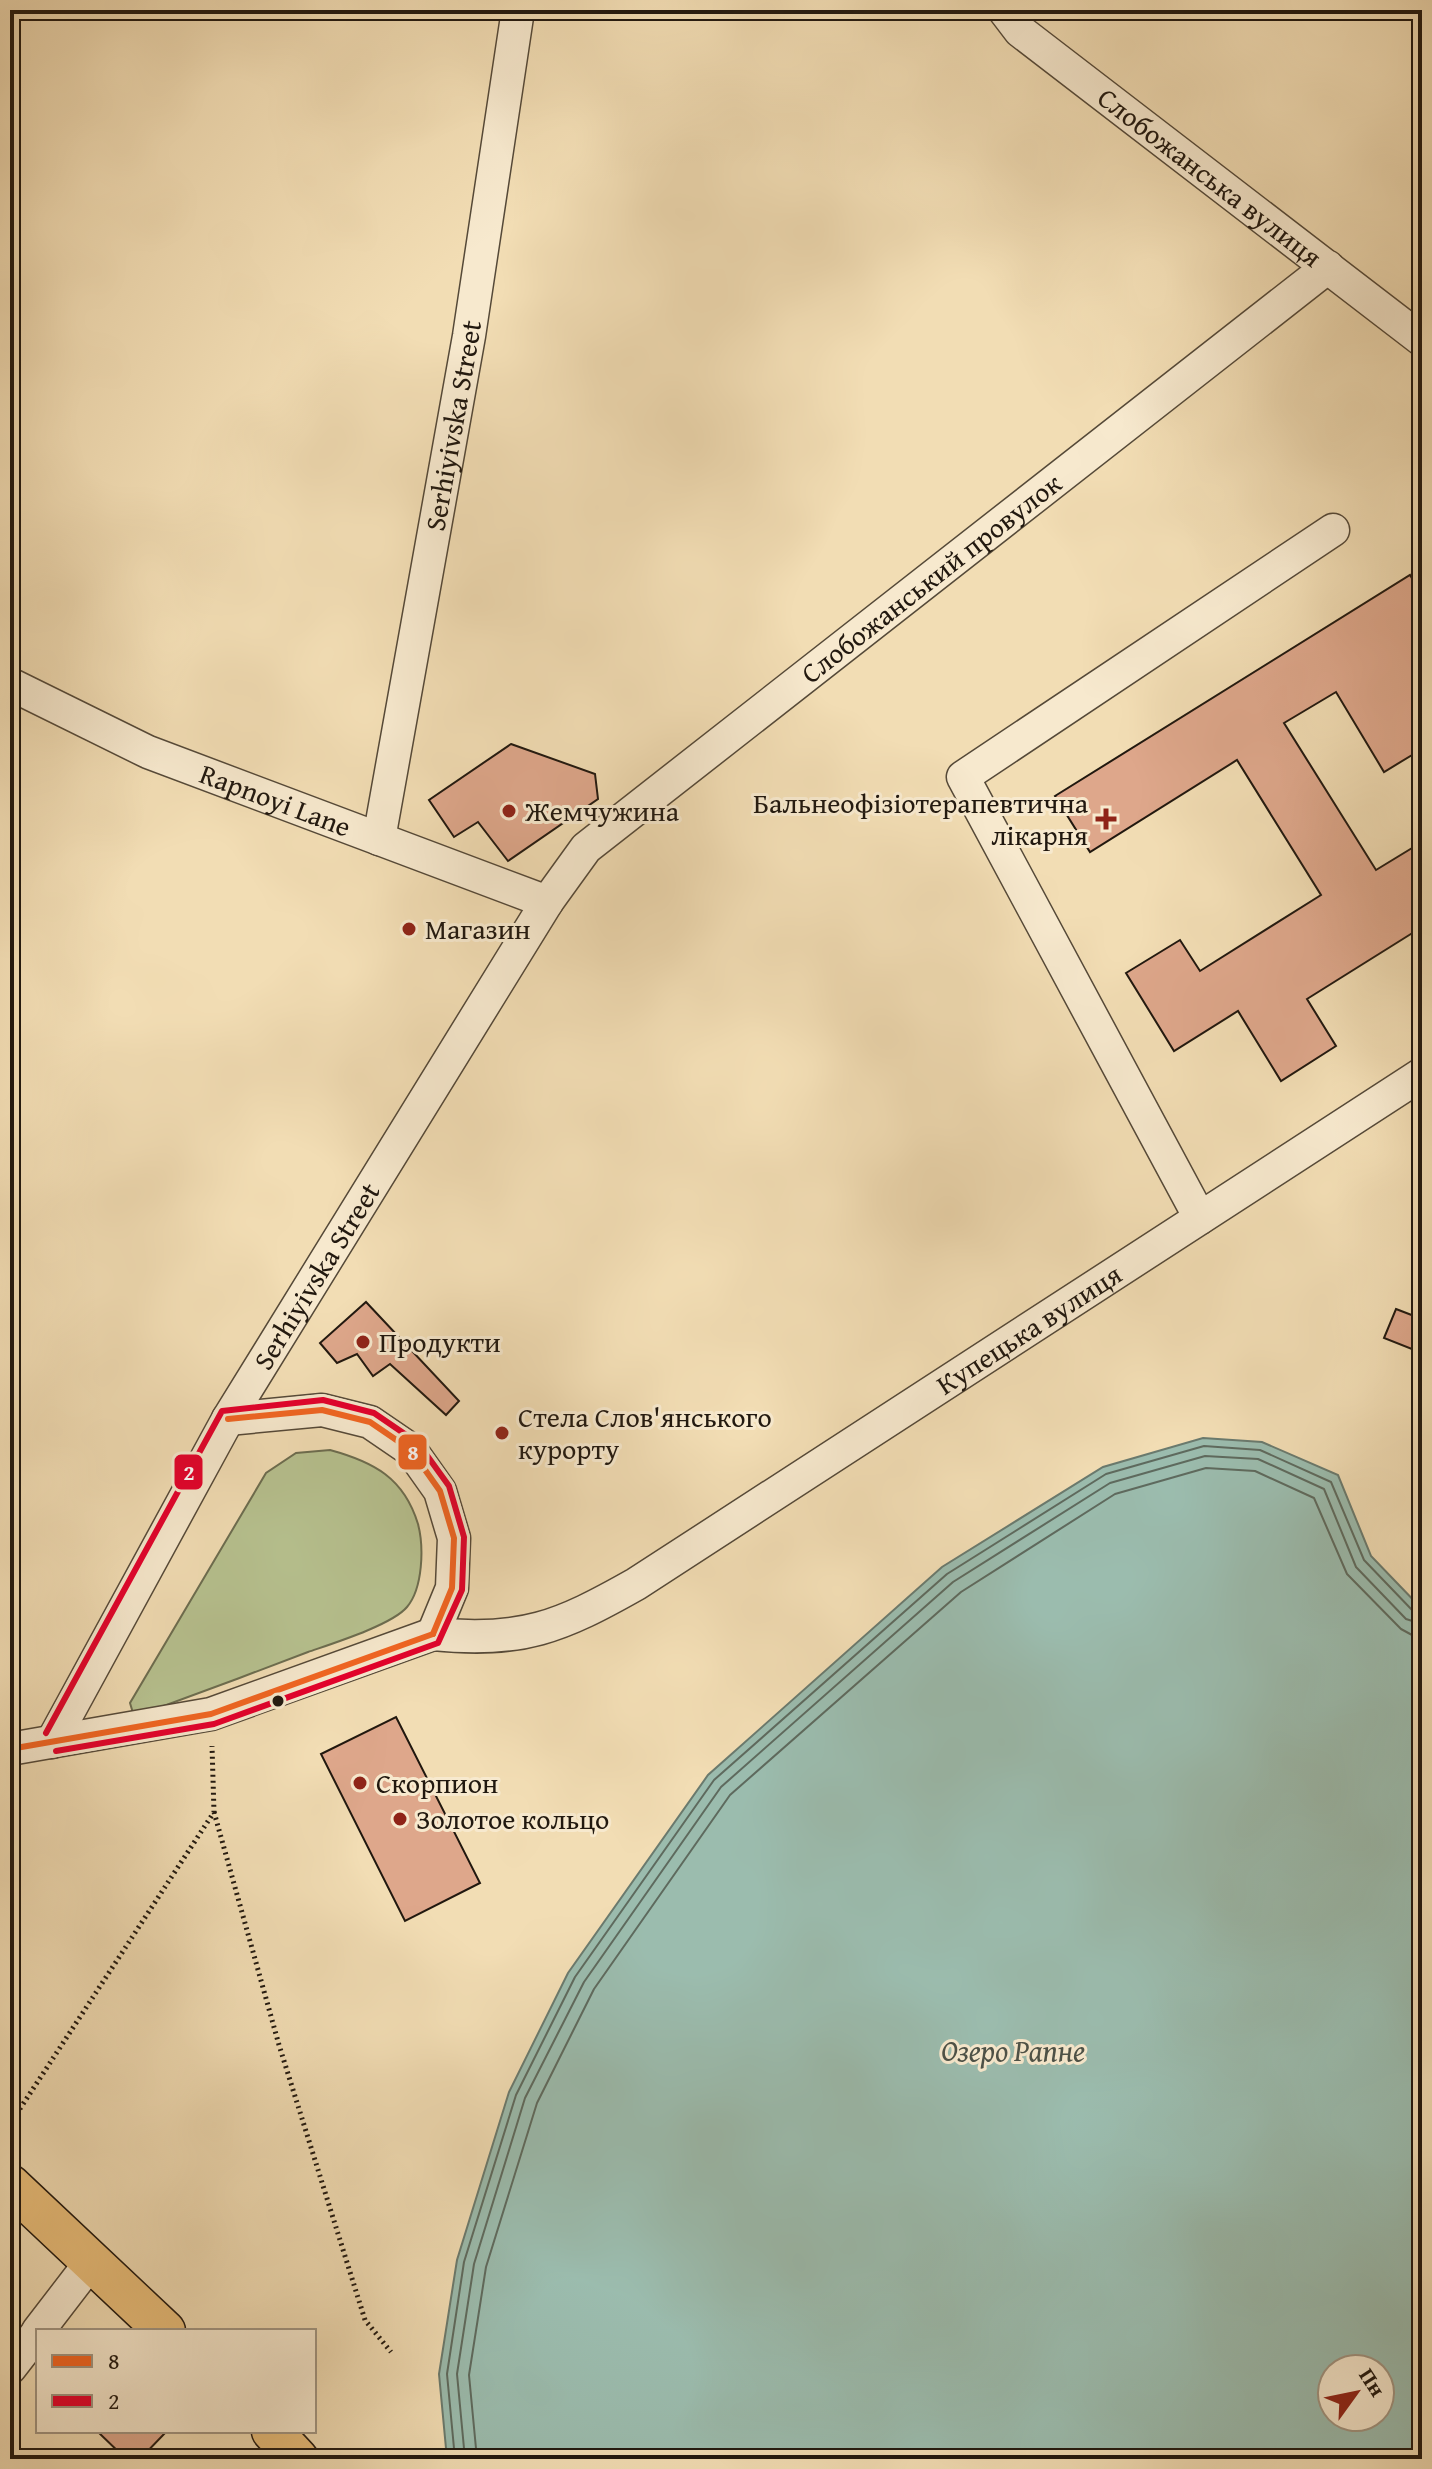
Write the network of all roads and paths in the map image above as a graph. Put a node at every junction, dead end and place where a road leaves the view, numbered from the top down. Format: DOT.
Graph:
graph roads {
  1 [pos="518,10"];
  2 [pos="1004,10"];
  3 [pos="1328,267"];
  4 [pos="1422,340"];
  5 [pos="1333,530"];
  6 [pos="10,684"];
  7 [pos="379,839"];
  8 [pos="547,902"];
  9 [pos="1422,1074"];
  10 [pos="1200,1218"];
  11 [pos="228,1419"];
  12 [pos="433,1634"];
  13 [pos="211,1714"];
  14 [pos="52,1742"];
  15 [pos="10,1749"];
  16 [pos="214,1812"];
  17 [pos="10,2124"];
  18 [pos="10,2185"];
  19 [pos="91,2262"];
  20 [pos="40,2329"];
  21 [pos="163,2329"];
  22 [pos="36,2334"];
  23 [pos="391,2352"];
  24 [pos="10,2368"];
  25 [pos="274,2433"];
  26 [pos="298,2459"];
  1 -- 7 [label="street, Serhiyivska Street"];
  2 -- 3 [label="street, Слобожанська вулиця"];
  3 -- 4 [label="street, Слобожанська вулиця"];
  3 -- 8 [label="street, Слобожанський провулок"];
  5 -- 10 [label="street"];
  6 -- 7 [label="street, Rapnoyi Lane"];
  7 -- 8 [label="street, Rapnoyi Lane"];
  8 -- 11 [label="street, Serhiyivska Street"];
  9 -- 10 [label="street, Купецька вулиця"];
  10 -- 12 [label="street, Купецька вулиця"];
  11 -- 12 [label="street"];
  11 -- 14 [label="street, Serhiyivska Street"];
  12 -- 13 [label="street"];
  13 -- 14 [label="street"];
  13 -- 16 [label="path"];
  14 -- 15 [label="street"];
  16 -- 17 [label="path"];
  16 -- 23 [label="path"];
  18 -- 19 [label="main road"];
  19 -- 20 [label="street"];
  19 -- 21 [label="main road"];
  22 -- 24 [label="street"];
  25 -- 26 [label="main road"];
}
